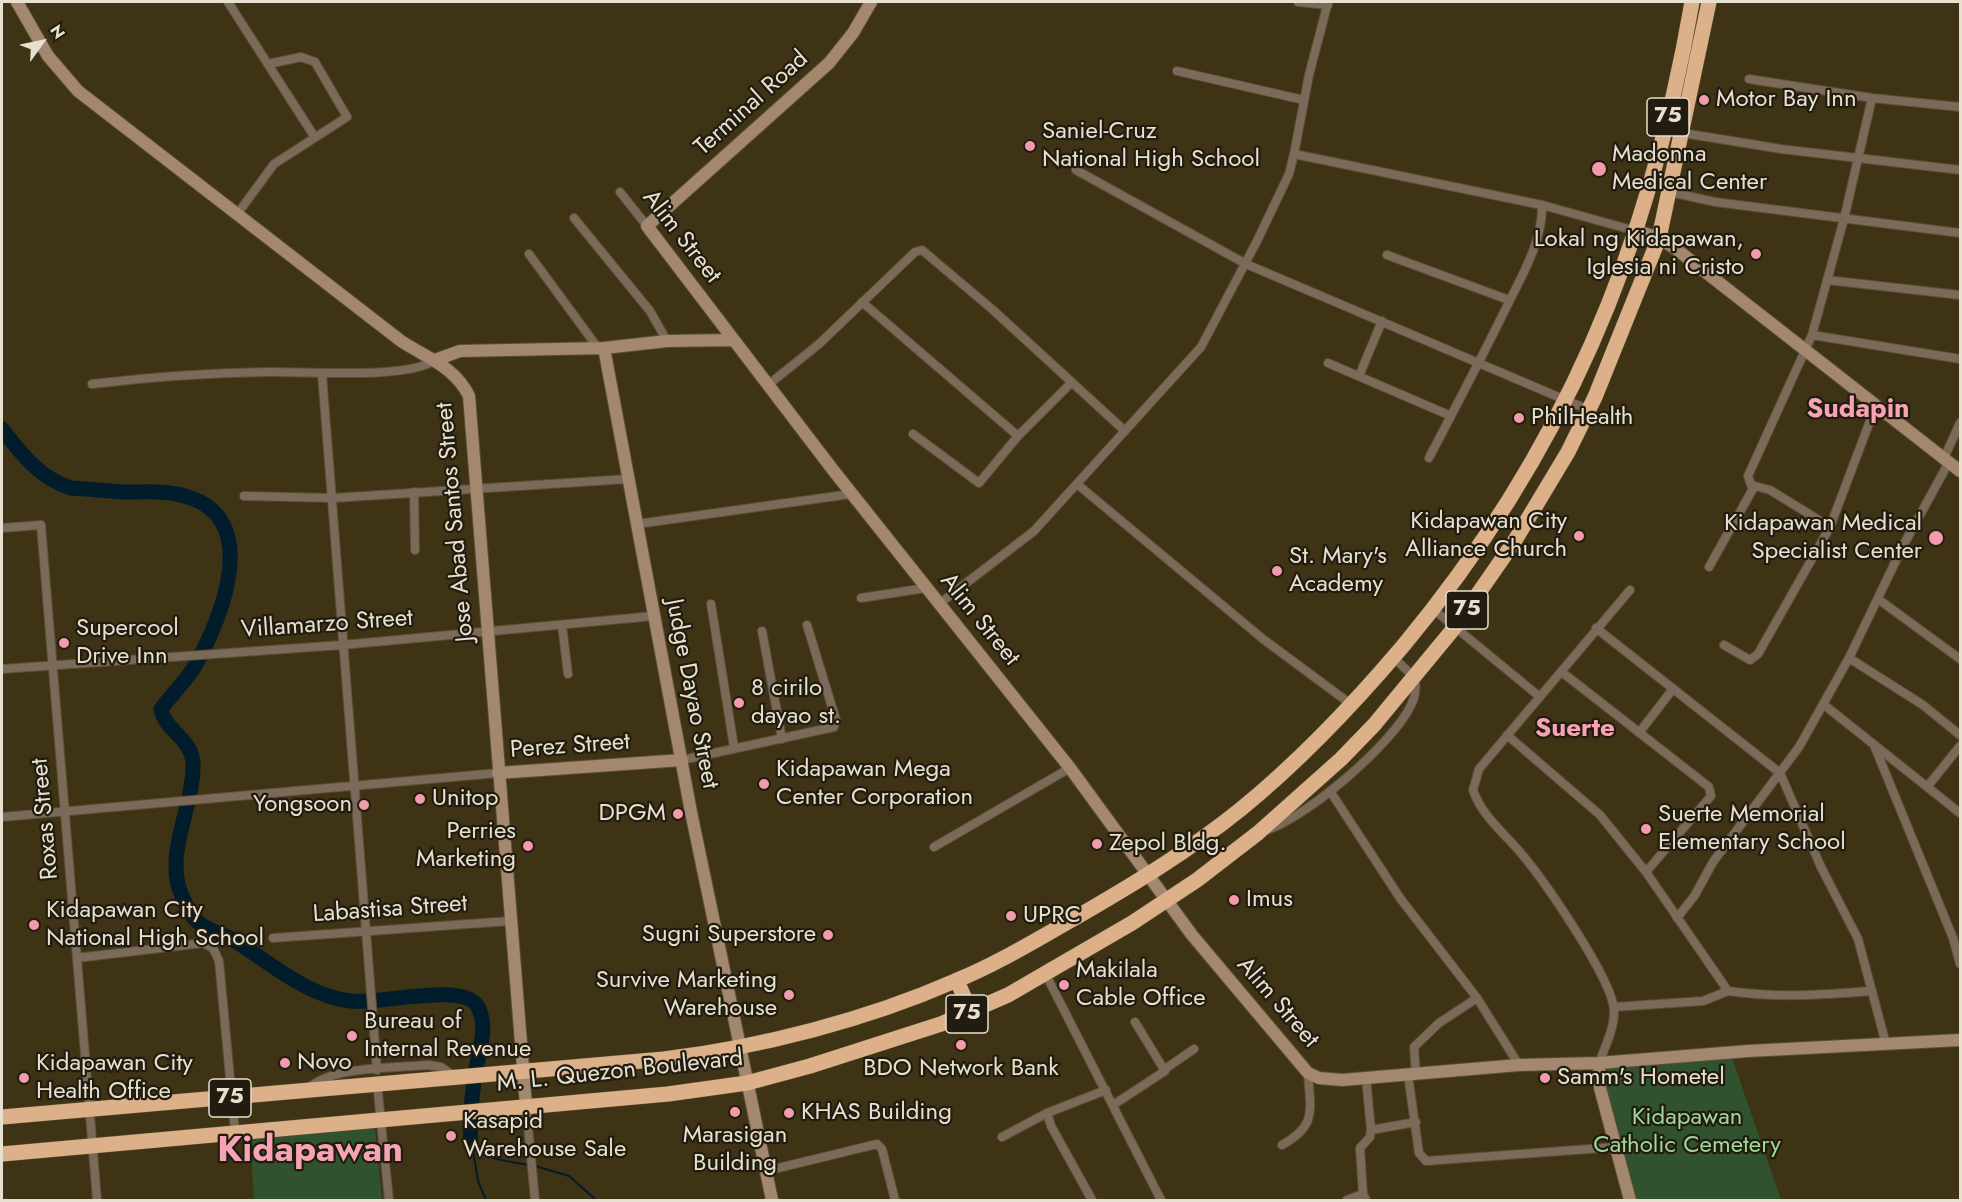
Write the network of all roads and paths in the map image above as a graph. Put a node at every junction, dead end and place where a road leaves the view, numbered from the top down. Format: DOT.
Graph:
graph roads {
  1 [pos="17,2"];
  2 [pos="228,2"];
  3 [pos="871,2"];
  4 [pos="1298,2"];
  5 [pos="1692,2"];
  6 [pos="1709,2"];
  7 [pos="1328,3"];
  8 [pos="268,64"];
  9 [pos="1178,71"];
  10 [pos="1749,79"];
  11 [pos="1872,98"];
  12 [pos="1304,100"];
  13 [pos="1960,106"];
  14 [pos="1683,133"];
  15 [pos="314,136"];
  16 [pos="1294,154"];
  17 [pos="1859,158"];
  18 [pos="1960,170"];
  19 [pos="1076,171"];
  20 [pos="620,192"];
  21 [pos="1670,192"];
  22 [pos="1542,205"];
  23 [pos="238,213"];
  24 [pos="574,218"];
  25 [pos="1844,219"];
  26 [pos="647,226"];
  27 [pos="1636,231"];
  28 [pos="1960,233"];
  29 [pos="1659,238"];
  30 [pos="529,254"];
  31 [pos="1387,255"];
  32 [pos="1246,264"];
  33 [pos="1827,280"];
  34 [pos="1960,295"];
  35 [pos="1509,300"];
  36 [pos="862,302"];
  37 [pos="1382,321"];
  38 [pos="1812,335"];
  39 [pos="733,340"];
  40 [pos="667,341"];
  41 [pos="601,348"];
  42 [pos="1806,351"];
  43 [pos="435,360"];
  44 [pos="1960,360"];
  45 [pos="1479,362"];
  46 [pos="1328,363"];
  47 [pos="322,374"];
  48 [pos="1359,376"];
  49 [pos="1072,382"];
  50 [pos="92,384"];
  51 [pos="768,385"];
  52 [pos="1567,401"];
  53 [pos="1876,405"];
  54 [pos="1589,410"];
  55 [pos="1451,416"];
  56 [pos="1960,423"];
  57 [pos="1125,431"];
  58 [pos="913,434"];
  59 [pos="1018,436"];
  60 [pos="1429,458"];
  61 [pos="1947,460"];
  62 [pos="1960,471"];
  63 [pos="628,478"];
  64 [pos="1077,484"];
  65 [pos="1754,486"];
  66 [pos="477,488"];
  67 [pos="414,492"];
  68 [pos="851,494"];
  69 [pos="244,496"];
  70 [pos="333,498"];
  71 [pos="637,524"];
  72 [pos="1830,527"];
  73 [pos="2,528"];
  74 [pos="415,550"];
  75 [pos="1709,567"];
  76 [pos="926,588"];
  77 [pos="1630,590"];
  78 [pos="861,598"];
  79 [pos="1878,599"];
  80 [pos="711,604"];
  81 [pos="939,604"];
  82 [pos="1433,609"];
  83 [pos="654,616"];
  84 [pos="562,625"];
  85 [pos="807,625"];
  86 [pos="1455,627"];
  87 [pos="1596,628"];
  88 [pos="762,631"];
  89 [pos="486,632"];
  90 [pos="342,645"];
  91 [pos="1724,645"];
  92 [pos="1393,657"];
  93 [pos="1849,658"];
  94 [pos="1960,659"];
  95 [pos="53,666"];
  96 [pos="2,669"];
  97 [pos="1563,673"];
  98 [pos="568,674"];
  99 [pos="1415,678"];
  100 [pos="1672,690"];
  101 [pos="1540,697"];
  102 [pos="1823,704"];
  103 [pos="1352,705"];
  104 [pos="1639,733"];
  105 [pos="1507,735"];
  106 [pos="1960,735"];
  107 [pos="782,739"];
  108 [pos="1874,746"];
  109 [pos="1960,746"];
  110 [pos="734,747"];
  111 [pos="682,760"];
  112 [pos="1070,768"];
  113 [pos="498,773"];
  114 [pos="1780,773"];
  115 [pos="353,786"];
  116 [pos="1927,787"];
  117 [pos="1330,790"];
  118 [pos="65,811"];
  119 [pos="1960,813"];
  120 [pos="2,817"];
  121 [pos="1258,833"];
  122 [pos="934,847"];
  123 [pos="1646,872"];
  124 [pos="1149,875"];
  125 [pos="1167,901"];
  126 [pos="1677,918"];
  127 [pos="510,921"];
  128 [pos="365,930"];
  129 [pos="273,938"];
  130 [pos="77,958"];
  131 [pos="1960,964"];
  132 [pos="1046,975"];
  133 [pos="957,981"];
  134 [pos="1728,990"];
  135 [pos="1870,991"];
  136 [pos="1477,998"];
  137 [pos="1614,1007"];
  138 [pos="971,1012"];
  139 [pos="1135,1022"];
  140 [pos="1960,1040"];
  141 [pos="1886,1044"];
  142 [pos="739,1047"];
  143 [pos="1194,1048"];
  144 [pos="1599,1063"];
  145 [pos="1519,1065"];
  146 [pos="1165,1069"];
  147 [pos="523,1070"];
  148 [pos="1308,1073"];
  149 [pos="1412,1075"];
  150 [pos="377,1076"];
  151 [pos="1366,1078"];
  152 [pos="747,1083"];
  153 [pos="1106,1090"];
  154 [pos="232,1098"];
  155 [pos="526,1105"];
  156 [pos="1113,1105"];
  157 [pos="90,1110"];
  158 [pos="1047,1113"];
  159 [pos="2,1118"];
  160 [pos="381,1119"];
  161 [pos="1416,1122"];
  162 [pos="1371,1130"];
  163 [pos="235,1131"];
  164 [pos="1002,1137"];
  165 [pos="1282,1145"];
  166 [pos="93,1147"];
  167 [pos="1616,1147"];
  168 [pos="2,1154"];
  169 [pos="766,1171"];
  170 [pos="1364,1197"];
  171 [pos="97,1200"];
  172 [pos="389,1200"];
  173 [pos="535,1200"];
  174 [pos="772,1200"];
  175 [pos="894,1200"];
  176 [pos="1092,1200"];
  177 [pos="1161,1200"];
  178 [pos="1347,1200"];
  179 [pos="1630,1200"];
  1 -- 23 [label="street, Jose Abad Santos Street"];
  2 -- 8 [label="street"];
  3 -- 26 [label="street, Terminal Road"];
  4 -- 7 [label="street"];
  5 -- 27 [label="highway, M. L. Quezon Boulevard / 75"];
  6 -- 14 [label="highway, M. L. Quezon Boulevard / 75"];
  7 -- 12 [label="street"];
  8 -- 15 [label="street"];
  8 -- 15 [label="street"];
  9 -- 12 [label="street"];
  10 -- 11 [label="street"];
  11 -- 13 [label="street"];
  11 -- 17 [label="street"];
  12 -- 16 [label="street"];
  14 -- 17 [label="street"];
  14 -- 21 [label="highway, M. L. Quezon Boulevard / 75"];
  15 -- 23 [label="street"];
  16 -- 22 [label="street"];
  16 -- 32 [label="street"];
  17 -- 18 [label="street"];
  17 -- 25 [label="street"];
  19 -- 32 [label="street"];
  20 -- 26 [label="street, Alim Street"];
  21 -- 25 [label="street"];
  21 -- 29 [label="highway, M. L. Quezon Boulevard / 75"];
  22 -- 27 [label="street"];
  22 -- 35 [label="street"];
  23 -- 43 [label="street, Jose Abad Santos Street"];
  24 -- 40 [label="street"];
  25 -- 28 [label="street"];
  25 -- 33 [label="street"];
  26 -- 39 [label="street, Alim Street"];
  27 -- 29 [label="street"];
  27 -- 52 [label="highway, M. L. Quezon Boulevard / 75"];
  29 -- 42 [label="street"];
  29 -- 54 [label="highway, M. L. Quezon Boulevard / 75"];
  30 -- 41 [label="street"];
  31 -- 35 [label="street"];
  32 -- 37 [label="street"];
  32 -- 57 [label="street"];
  33 -- 34 [label="street"];
  33 -- 38 [label="street"];
  35 -- 45 [label="street"];
  36 -- 49 [label="street"];
  36 -- 51 [label="street"];
  36 -- 59 [label="street"];
  37 -- 45 [label="street"];
  37 -- 48 [label="street"];
  38 -- 42 [label="street"];
  38 -- 44 [label="street"];
  39 -- 40 [label="street"];
  39 -- 51 [label="street, Alim Street"];
  40 -- 41 [label="street"];
  41 -- 43 [label="street"];
  41 -- 63 [label="street, Judge Dayao Street"];
  42 -- 53 [label="street"];
  42 -- 65 [label="street"];
  43 -- 47 [label="street"];
  43 -- 66 [label="street, Jose Abad Santos Street"];
  45 -- 52 [label="street"];
  45 -- 55 [label="street"];
  46 -- 48 [label="street"];
  47 -- 50 [label="street"];
  47 -- 70 [label="street"];
  48 -- 55 [label="street"];
  49 -- 57 [label="street"];
  49 -- 59 [label="street"];
  51 -- 68 [label="street, Alim Street"];
  52 -- 54 [label="street"];
  52 -- 82 [label="highway, M. L. Quezon Boulevard / 75"];
  53 -- 61 [label="street"];
  53 -- 72 [label="street"];
  54 -- 86 [label="highway, M. L. Quezon Boulevard / 75"];
  55 -- 60 [label="street"];
  56 -- 61 [label="street"];
  57 -- 64 [label="street"];
  58 -- 59 [label="street"];
  61 -- 62 [label="street"];
  61 -- 79 [label="street"];
  63 -- 66 [label="street"];
  63 -- 71 [label="street, Judge Dayao Street"];
  64 -- 81 [label="street"];
  64 -- 103 [label="street"];
  65 -- 72 [label="street"];
  65 -- 75 [label="street"];
  66 -- 67 [label="street"];
  66 -- 89 [label="street, Jose Abad Santos Street"];
  67 -- 70 [label="street"];
  67 -- 74 [label="street"];
  68 -- 71 [label="street"];
  68 -- 76 [label="street, Alim Street"];
  69 -- 70 [label="street"];
  70 -- 90 [label="street"];
  71 -- 83 [label="street, Judge Dayao Street"];
  72 -- 91 [label="street"];
  73 -- 95 [label="street, Roxas Street"];
  76 -- 78 [label="street"];
  76 -- 81 [label="street, Alim Street"];
  77 -- 87 [label="street"];
  79 -- 93 [label="street"];
  79 -- 94 [label="street"];
  80 -- 110 [label="street"];
  81 -- 112 [label="street, Alim Street"];
  82 -- 86 [label="street"];
  82 -- 92 [label="highway, M. L. Quezon Boulevard / 75"];
  83 -- 84 [label="street, Villamarzo Street"];
  83 -- 111 [label="street, Judge Dayao Street"];
  84 -- 89 [label="street, Villamarzo Street"];
  84 -- 98 [label="street"];
  85 -- 107 [label="street, Perez Street"];
  86 -- 99 [label="highway, M. L. Quezon Boulevard / 75"];
  86 -- 101 [label="street"];
  87 -- 97 [label="street"];
  87 -- 100 [label="street"];
  88 -- 107 [label="street"];
  89 -- 90 [label="street, Villamarzo Street"];
  89 -- 113 [label="street, Jose Abad Santos Street"];
  90 -- 95 [label="street, Villamarzo Street"];
  90 -- 115 [label="street"];
  92 -- 99 [label="street"];
  92 -- 103 [label="highway, M. L. Quezon Boulevard / 75"];
  93 -- 102 [label="street"];
  93 -- 106 [label="street"];
  95 -- 96 [label="street, Villamarzo Street"];
  95 -- 118 [label="street, Roxas Street"];
  97 -- 101 [label="street"];
  97 -- 104 [label="street"];
  99 -- 117 [label="street"];
  99 -- 121 [label="highway, M. L. Quezon Boulevard / 75"];
  100 -- 104 [label="street"];
  100 -- 114 [label="street"];
  101 -- 105 [label="street"];
  102 -- 108 [label="street"];
  102 -- 114 [label="street"];
  103 -- 124 [label="highway, M. L. Quezon Boulevard / 75"];
  104 -- 123 [label="street"];
  105 -- 123 [label="street"];
  105 -- 137 [label="street"];
  107 -- 110 [label="street, Perez Street"];
  108 -- 116 [label="street"];
  108 -- 131 [label="street"];
  109 -- 116 [label="street"];
  110 -- 111 [label="street, Perez Street"];
  111 -- 113 [label="street, Perez Street"];
  111 -- 142 [label="street, Judge Dayao Street"];
  112 -- 122 [label="street"];
  112 -- 124 [label="street, Alim Street"];
  113 -- 115 [label="street, Perez Street"];
  113 -- 127 [label="street, Jose Abad Santos Street"];
  114 -- 126 [label="street"];
  114 -- 135 [label="street"];
  115 -- 118 [label="street, Perez Street"];
  115 -- 128 [label="street"];
  116 -- 119 [label="street"];
  117 -- 121 [label="street"];
  117 -- 136 [label="street"];
  118 -- 120 [label="street, Perez Street"];
  118 -- 130 [label="street, Roxas Street"];
  121 -- 125 [label="highway, M. L. Quezon Boulevard / 75"];
  123 -- 126 [label="street"];
  124 -- 125 [label="street, Alim Street"];
  124 -- 133 [label="highway, M. L. Quezon Boulevard / 75"];
  125 -- 132 [label="highway, M. L. Quezon Boulevard / 75"];
  125 -- 148 [label="street, Alim Street"];
  126 -- 134 [label="street"];
  127 -- 128 [label="street, Labastisa Street"];
  127 -- 147 [label="street, Jose Abad Santos Street"];
  128 -- 129 [label="street, Labastisa Street"];
  128 -- 150 [label="street"];
  130 -- 154 [label="street"];
  130 -- 157 [label="street, Roxas Street"];
  132 -- 138 [label="highway, M. L. Quezon Boulevard / 75"];
  132 -- 153 [label="street"];
  133 -- 138 [label="highway"];
  133 -- 142 [label="highway, M. L. Quezon Boulevard / 75"];
  134 -- 135 [label="street"];
  134 -- 137 [label="street"];
  135 -- 141 [label="street"];
  136 -- 145 [label="street"];
  136 -- 149 [label="street"];
  137 -- 144 [label="street"];
  138 -- 152 [label="highway, M. L. Quezon Boulevard / 75"];
  139 -- 146 [label="street"];
  140 -- 141 [label="street"];
  141 -- 144 [label="street"];
  142 -- 147 [label="highway, M. L. Quezon Boulevard / 75"];
  142 -- 152 [label="street, Judge Dayao Street"];
  143 -- 146 [label="street"];
  144 -- 145 [label="street"];
  144 -- 167 [label="street"];
  145 -- 149 [label="street"];
  146 -- 156 [label="street"];
  147 -- 150 [label="highway, M. L. Quezon Boulevard / 75"];
  147 -- 155 [label="street, Jose Abad Santos Street"];
  148 -- 151 [label="street"];
  148 -- 165 [label="street"];
  149 -- 151 [label="street"];
  149 -- 161 [label="street"];
  150 -- 154 [label="highway, M. L. Quezon Boulevard / 75"];
  150 -- 160 [label="street"];
  151 -- 162 [label="street"];
  152 -- 155 [label="highway, M. L. Quezon Boulevard / 75"];
  152 -- 169 [label="street, Judge Dayao Street"];
  153 -- 156 [label="street"];
  153 -- 158 [label="street"];
  154 -- 157 [label="highway, M. L. Quezon Boulevard / 75"];
  154 -- 163 [label="street"];
  155 -- 160 [label="highway, M. L. Quezon Boulevard / 75"];
  155 -- 173 [label="street"];
  156 -- 177 [label="street"];
  157 -- 159 [label="highway, M. L. Quezon Boulevard / 75"];
  157 -- 166 [label="street, Roxas Street"];
  158 -- 164 [label="street"];
  158 -- 176 [label="street"];
  160 -- 163 [label="highway, M. L. Quezon Boulevard / 75"];
  160 -- 172 [label="street"];
  161 -- 162 [label="street"];
  161 -- 167 [label="street"];
  162 -- 170 [label="street"];
  163 -- 166 [label="highway, M. L. Quezon Boulevard / 75"];
  166 -- 168 [label="highway, M. L. Quezon Boulevard / 75"];
  166 -- 171 [label="street, Roxas Street"];
  167 -- 179 [label="street"];
  169 -- 174 [label="street, Judge Dayao Street"];
  169 -- 175 [label="street"];
  170 -- 178 [label="street"];
}
